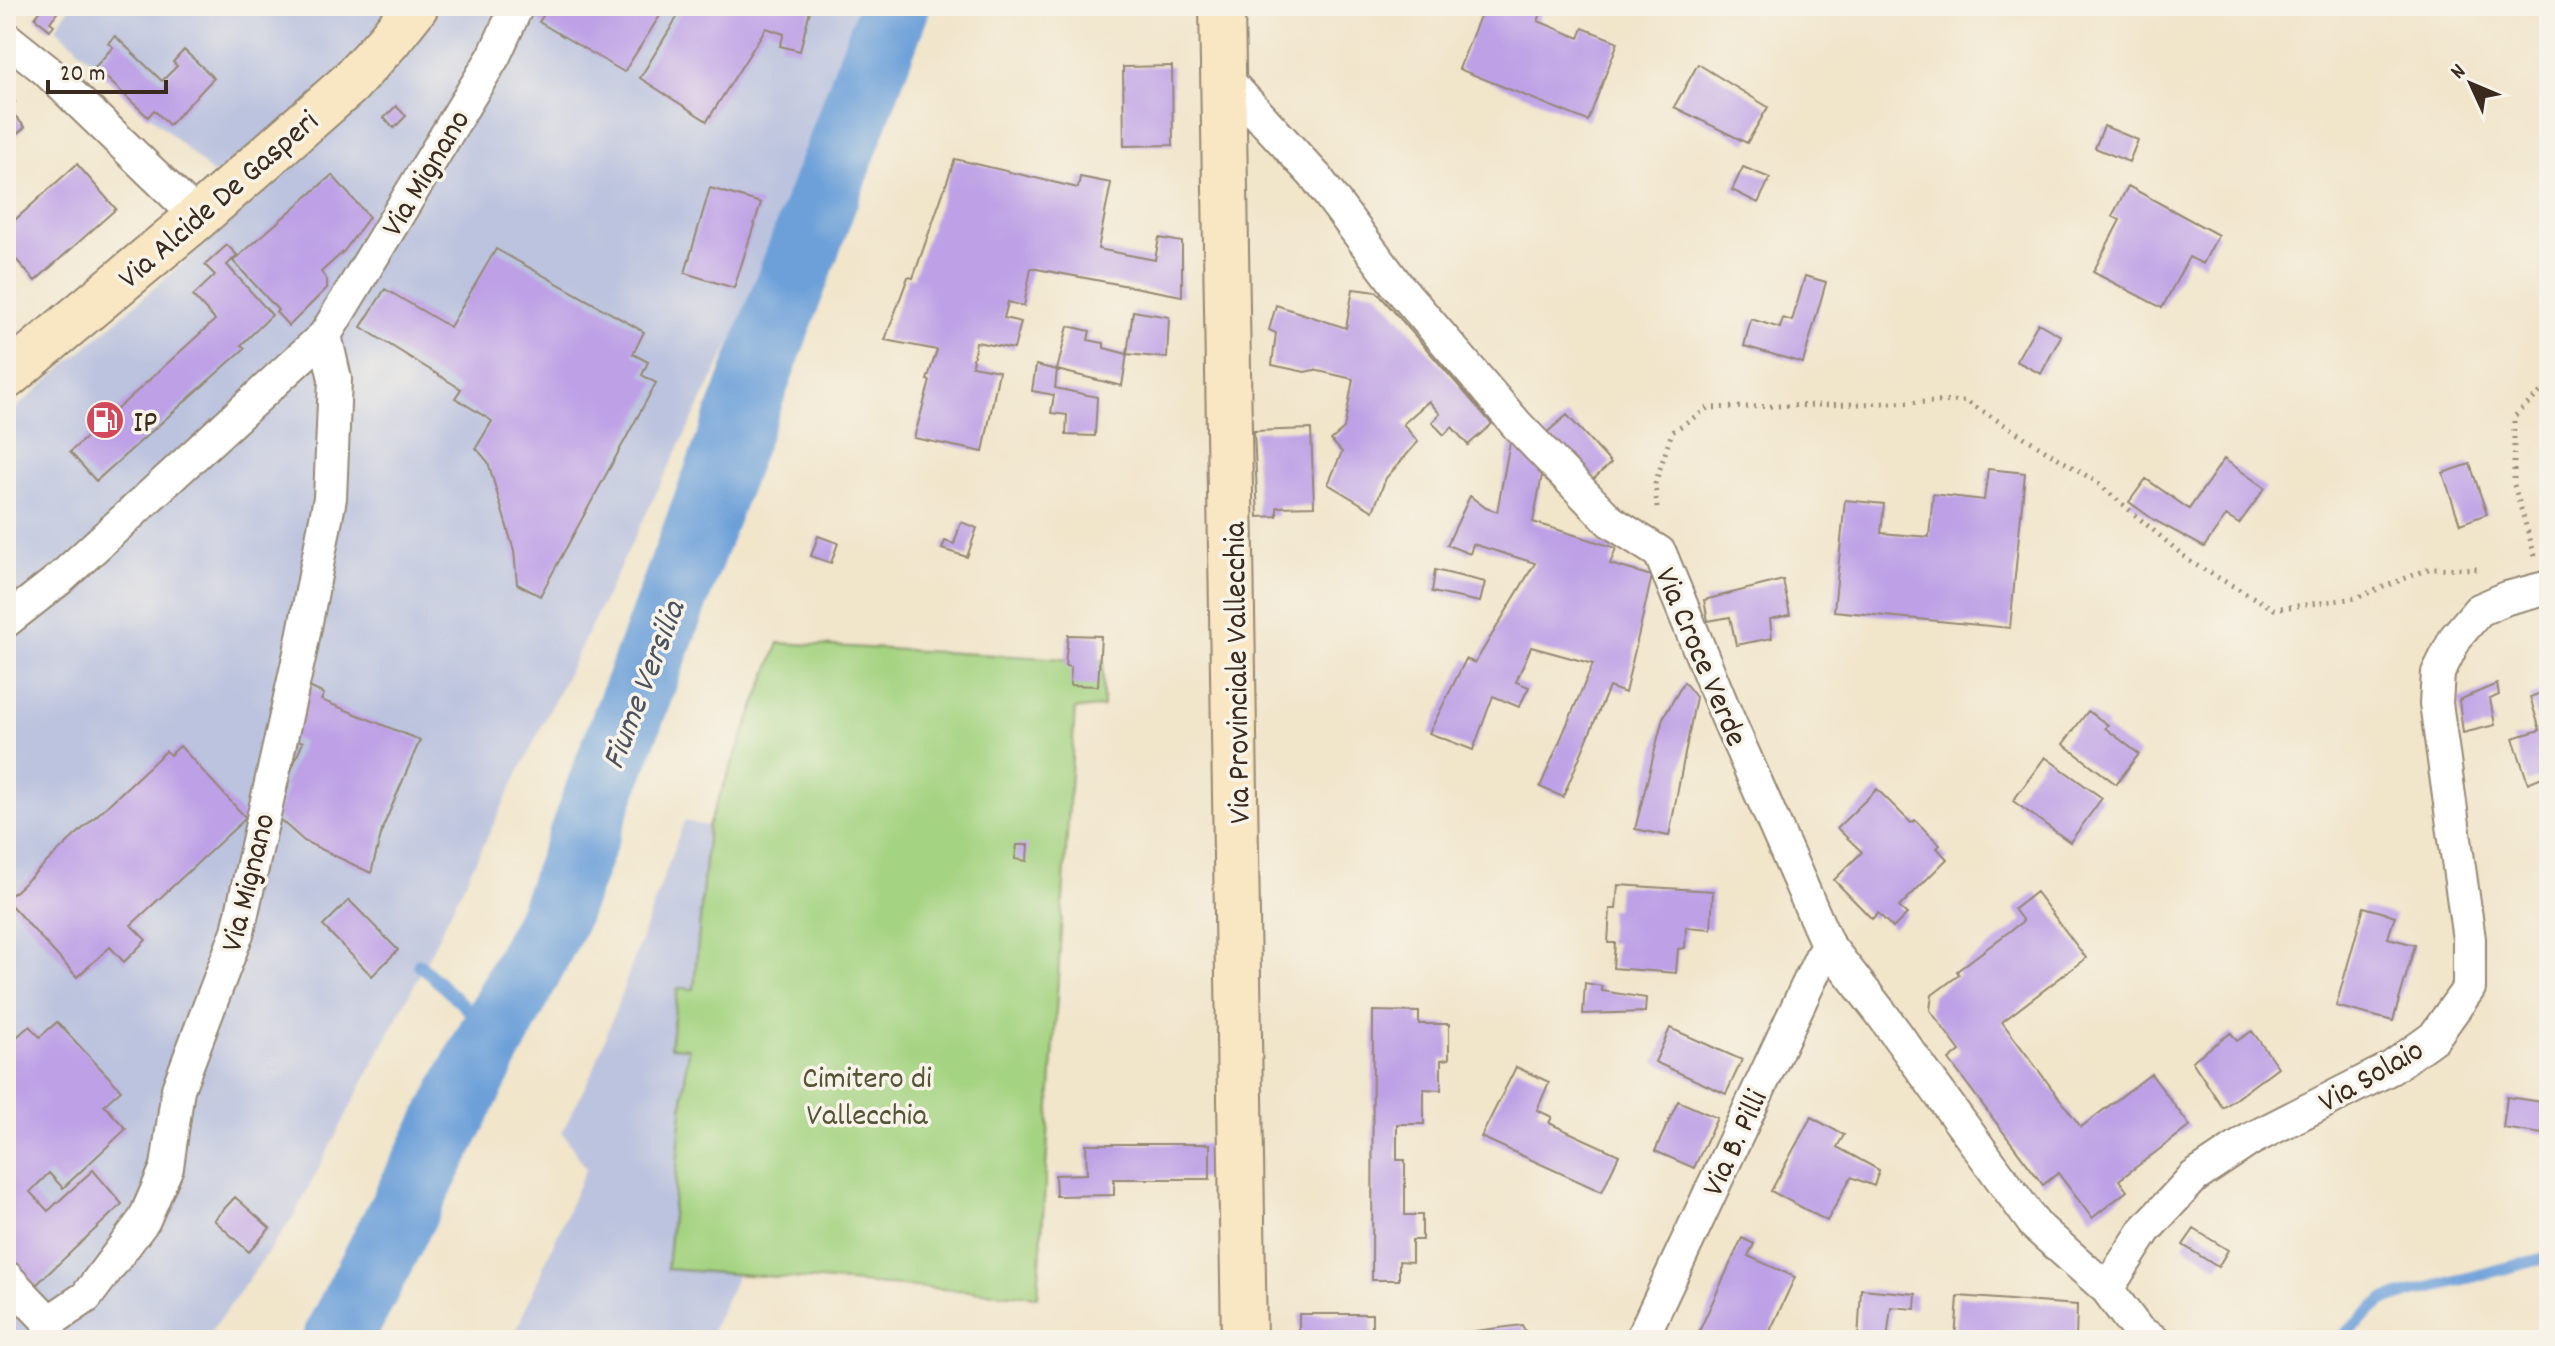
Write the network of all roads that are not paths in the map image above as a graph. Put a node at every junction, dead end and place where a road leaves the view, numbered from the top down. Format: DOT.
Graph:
graph roads {
  1 [pos="416,6"];
  2 [pos="517,6"];
  3 [pos="1222,6"];
  4 [pos="6,38"];
  5 [pos="1225,78"];
  6 [pos="198,217"];
  7 [pos="325,335"];
  8 [pos="6,377"];
  9 [pos="2547,587"];
  10 [pos="6,621"];
  11 [pos="1827,944"];
  12 [pos="6,1277"];
  13 [pos="2107,1289"];
  14 [pos="2143,1337"];
  15 [pos="1244,1340"];
  16 [pos="1641,1340"];
  1 -- 6 [label="main road, Via Alcide De Gasperi"];
  2 -- 7 [label="street, Via Mignano"];
  3 -- 5 [label="main road, Via Provinciale Vallecchia"];
  4 -- 6 [label="street"];
  5 -- 11 [label="street, Via Croce Verde"];
  5 -- 15 [label="main road, Via Provinciale Vallecchia"];
  6 -- 8 [label="main road, Via Alcide De Gasperi"];
  7 -- 10 [label="street, Via Mignano"];
  7 -- 12 [label="street, Via Mignano"];
  9 -- 13 [label="street, Via Solaio"];
  11 -- 13 [label="street, Via Croce Verde"];
  11 -- 16 [label="street, Via B. Pilli"];
  13 -- 14 [label="street"];
}
